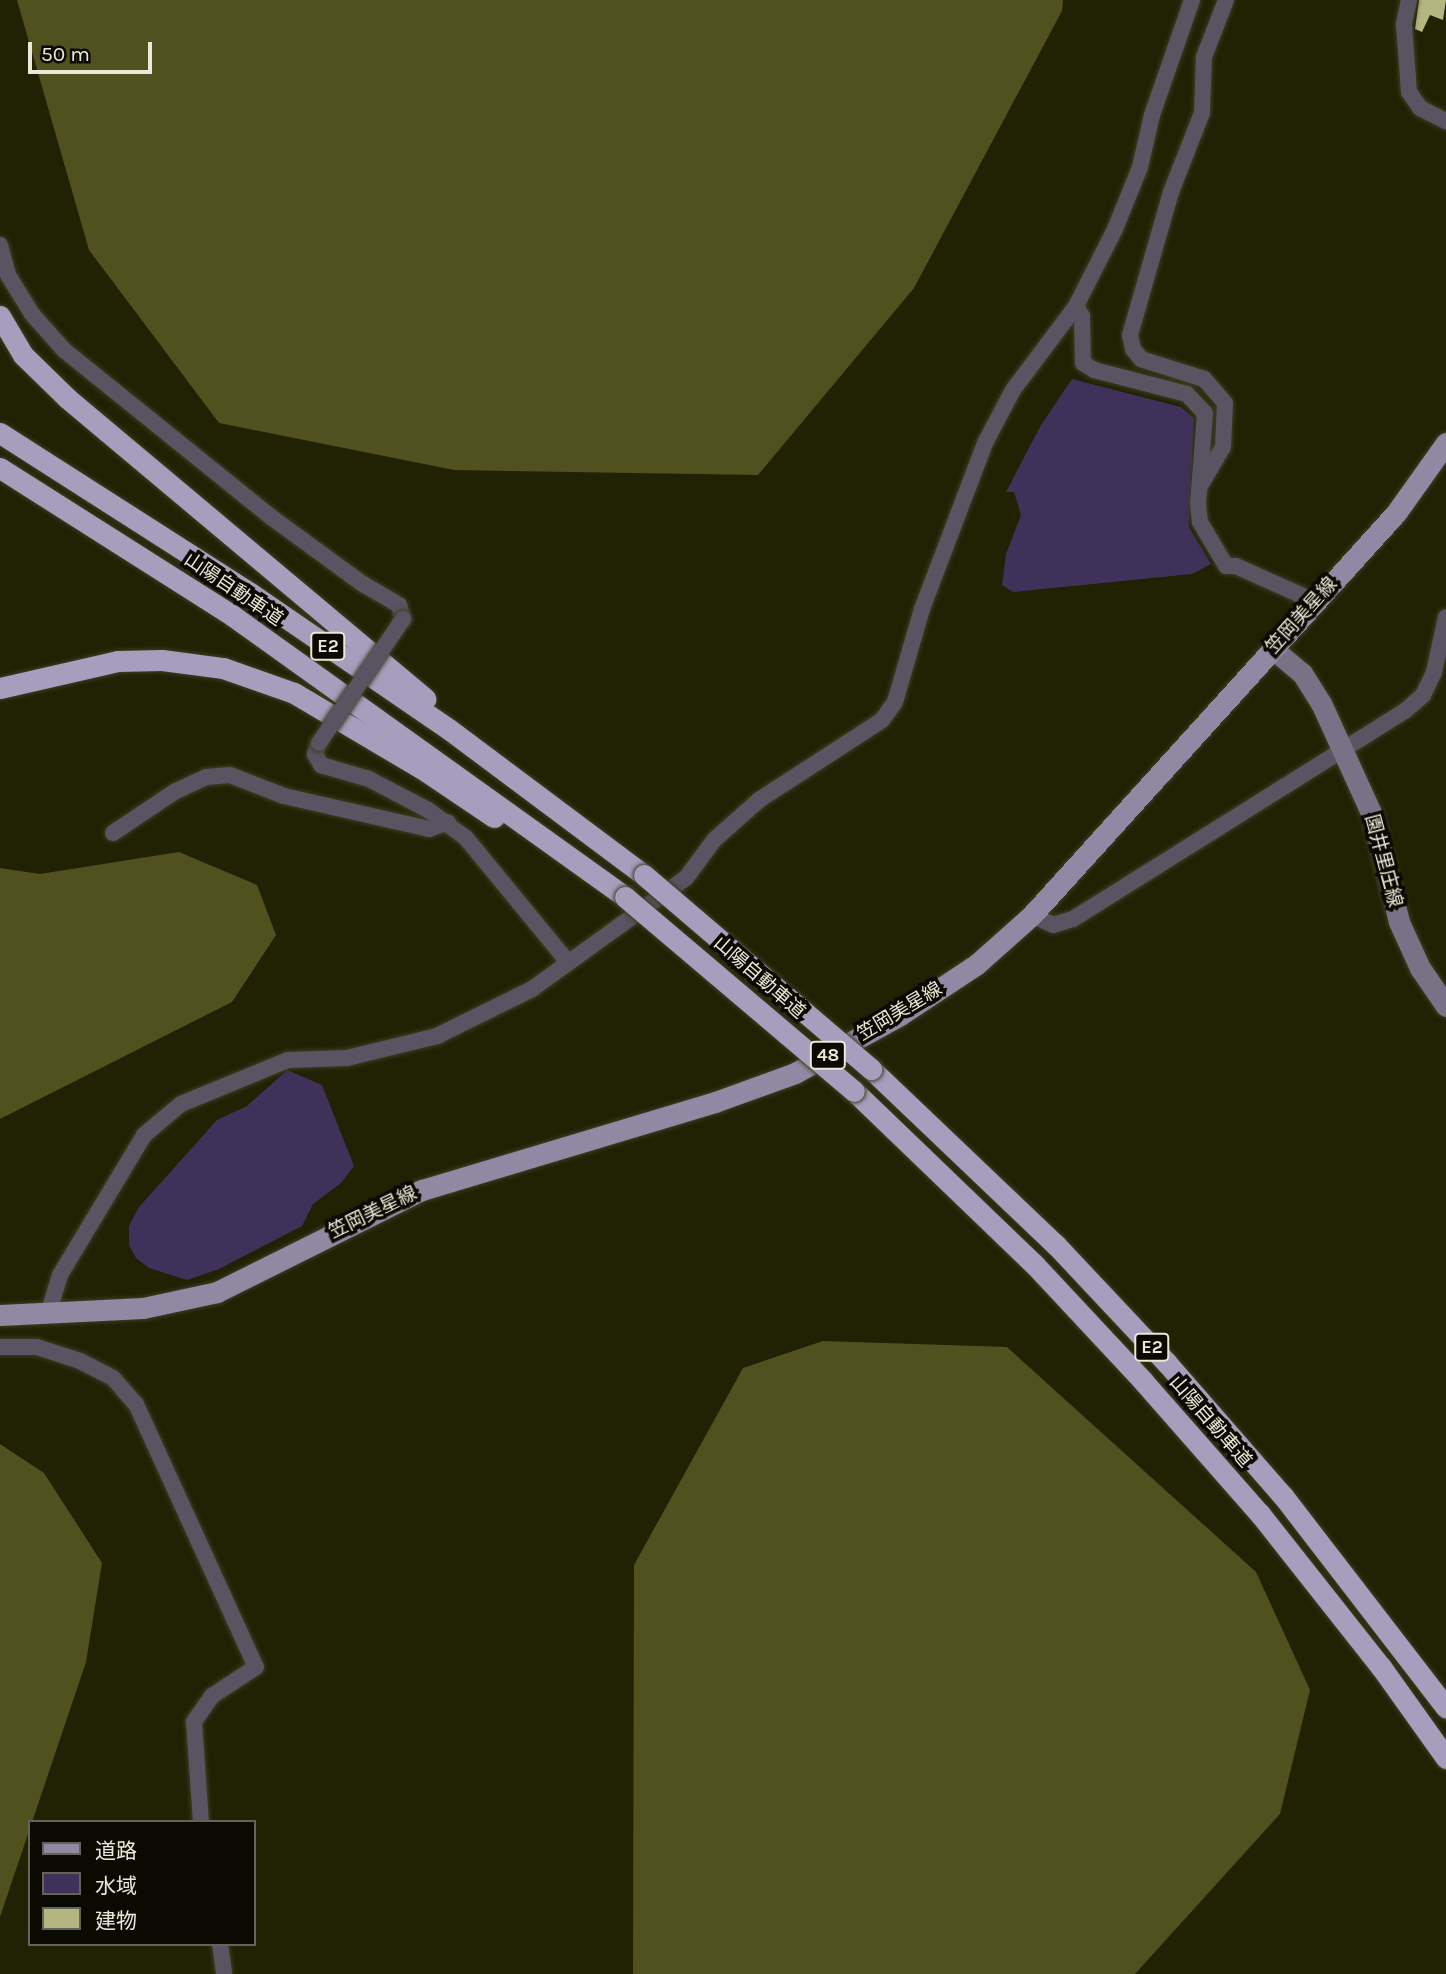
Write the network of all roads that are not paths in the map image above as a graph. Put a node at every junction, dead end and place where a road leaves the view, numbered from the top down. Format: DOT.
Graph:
graph roads {
  1 [pos="1192,0"];
  2 [pos="1226,0"];
  3 [pos="1409,0"];
  4 [pos="1446,121"];
  5 [pos="0,245"];
  6 [pos="1076,306"];
  7 [pos="0,316"];
  8 [pos="0,433"];
  9 [pos="1446,443"];
  10 [pos="0,468"];
  11 [pos="1200,486"];
  12 [pos="1314,601"];
  13 [pos="1446,617"];
  14 [pos="1273,649"];
  15 [pos="0,688"];
  16 [pos="1342,754"];
  17 [pos="544,798"];
  18 [pos="448,822"];
  19 [pos="113,833"];
  20 [pos="622,900"];
  21 [pos="1032,915"];
  22 [pos="567,961"];
  23 [pos="1446,1006"];
  24 [pos="48,1314"];
  25 [pos="0,1315"];
  26 [pos="0,1346"];
  27 [pos="1446,1707"];
  28 [pos="1446,1758"];
  29 [pos="201,1820"];
  30 [pos="220,1946"];
  31 [pos="224,1974"];
  1 -- 6 [label="street"];
  2 -- 11 [label="street"];
  3 -- 4 [label="street"];
  5 -- 18 [label="street, bridge"];
  6 -- 11 [label="street"];
  6 -- 22 [label="street"];
  7 -- 17 [label="highway"];
  8 -- 17 [label="highway, 山陽自動車道 / E2"];
  9 -- 12 [label="main road, 笠岡美星線 / 48"];
  10 -- 20 [label="highway, 山陽自動車道 / E2"];
  11 -- 12 [label="street"];
  12 -- 14 [label="main road, 笠岡美星線 / 48"];
  13 -- 16 [label="street"];
  14 -- 16 [label="main road, 園井里庄線"];
  14 -- 21 [label="main road, 笠岡美星線 / 48"];
  15 -- 20 [label="highway"];
  16 -- 21 [label="street"];
  16 -- 23 [label="main road, 園井里庄線"];
  17 -- 27 [label="highway, 山陽自動車道 / E2, bridge"];
  18 -- 19 [label="street"];
  18 -- 22 [label="street"];
  20 -- 28 [label="highway, 山陽自動車道 / E2, bridge"];
  21 -- 24 [label="main road, 笠岡美星線 / 48"];
  22 -- 24 [label="street"];
  24 -- 25 [label="main road, 笠岡美星線 / 48"];
  26 -- 29 [label="street"];
  30 -- 31 [label="street"];
}
